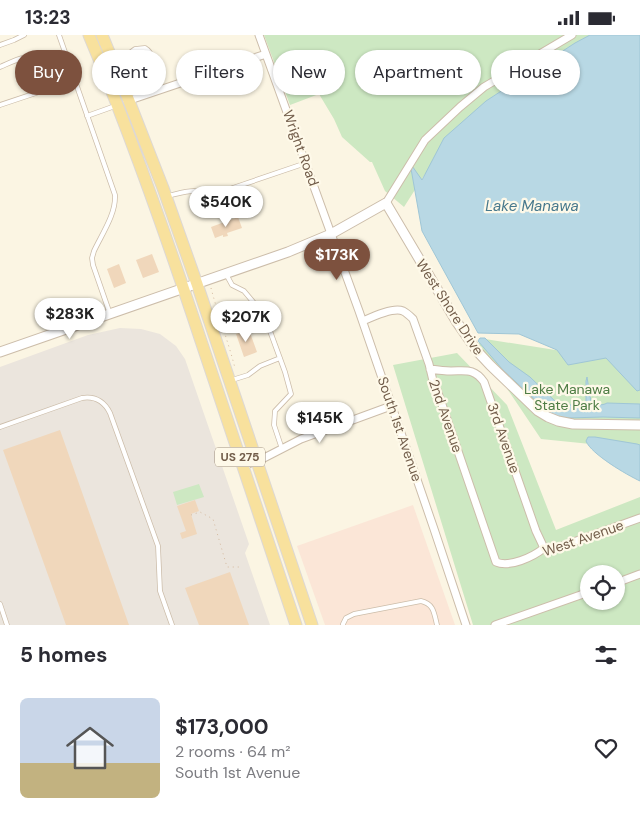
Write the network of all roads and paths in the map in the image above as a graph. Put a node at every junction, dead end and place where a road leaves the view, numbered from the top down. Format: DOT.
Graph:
graph roads {
  1 [pos="24,35"];
  2 [pos="59,35"];
  3 [pos="89,35"];
  4 [pos="102,35"];
  5 [pos="259,35"];
  6 [pos="572,35"];
  7 [pos="0,45"];
  8 [pos="64,50"];
  9 [pos="266,54"];
  10 [pos="15,62"];
  11 [pos="0,67"];
  12 [pos="166,85"];
  13 [pos="152,89"];
  14 [pos="29,95"];
  15 [pos="80,95"];
  16 [pos="141,95"];
  17 [pos="130,101"];
  18 [pos="0,105"];
  19 [pos="117,105"];
  20 [pos="88,116"];
  21 [pos="307,163"];
  22 [pos="166,196"];
  23 [pos="386,203"];
  24 [pos="331,234"];
  25 [pos="226,274"];
  26 [pos="197,284"];
  27 [pos="184,289"];
  28 [pos="110,314"];
  29 [pos="362,321"];
  30 [pos="0,353"];
  31 [pos="280,358"];
  32 [pos="430,369"];
  33 [pos="230,381"];
  34 [pos="392,406"];
  35 [pos="640,425"];
  36 [pos="0,427"];
  37 [pos="282,449"];
  38 [pos="256,461"];
  39 [pos="242,466"];
  40 [pos="191,515"];
  41 [pos="640,518"];
  42 [pos="544,548"];
  43 [pos="498,564"];
  44 [pos="239,567"];
  45 [pos="640,574"];
  46 [pos="625,580"];
  47 [pos="580,595"];
  48 [pos="0,604"];
  49 [pos="7,625"];
  50 [pos="172,625"];
  51 [pos="296,625"];
  52 [pos="312,625"];
  53 [pos="343,625"];
  54 [pos="437,625"];
  55 [pos="466,625"];
  56 [pos="495,625"];
  1 -- 7 [label="lane"];
  2 -- 8 [label="lane"];
  3 -- 19 [label="main road, US 275"];
  4 -- 17 [label="main road, US 275"];
  5 -- 9 [label="street, Wright Road"];
  6 -- 23 [label="street"];
  9 -- 12 [label="street"];
  9 -- 21 [label="street, Wright Road"];
  10 -- 11 [label="lane"];
  13 -- 13 [label="lane"];
  14 -- 18 [label="lane"];
  15 -- 20 [label="lane"];
  16 -- 17 [label="street"];
  17 -- 19 [label="street"];
  17 -- 22 [label="main road, US 275"];
  19 -- 20 [label="lane"];
  19 -- 27 [label="main road, US 275"];
  20 -- 28 [label="lane"];
  21 -- 22 [label="lane"];
  21 -- 24 [label="street, Wright Road"];
  22 -- 26 [label="main road, US 275"];
  23 -- 24 [label="street"];
  23 -- 35 [label="street, West Shore Drive"];
  24 -- 25 [label="street"];
  24 -- 29 [label="street, South 1st Avenue"];
  25 -- 26 [label="street"];
  25 -- 31 [label="lane"];
  26 -- 27 [label="street"];
  26 -- 33 [label="main road, US 275"];
  27 -- 28 [label="street"];
  27 -- 39 [label="main road, US 275"];
  28 -- 30 [label="street"];
  29 -- 32 [label="street, 2nd Avenue"];
  29 -- 34 [label="street, South 1st Avenue"];
  31 -- 33 [label="lane"];
  31 -- 37 [label="lane"];
  32 -- 42 [label="street, 3rd Avenue"];
  32 -- 43 [label="street, 2nd Avenue"];
  33 -- 38 [label="main road, US 275"];
  34 -- 37 [label="street"];
  34 -- 55 [label="street, South 1st Avenue"];
  36 -- 50 [label="lane"];
  37 -- 38 [label="street"];
  38 -- 39 [label="street"];
  38 -- 52 [label="main road, US 275"];
  39 -- 51 [label="main road, US 275"];
  40 -- 44 [label="path"];
  41 -- 42 [label="street, West Avenue"];
  42 -- 43 [label="street, West Avenue"];
  45 -- 46 [label="street"];
  47 -- 56 [label="street"];
  48 -- 49 [label="lane"];
  53 -- 54 [label="lane"];
}
